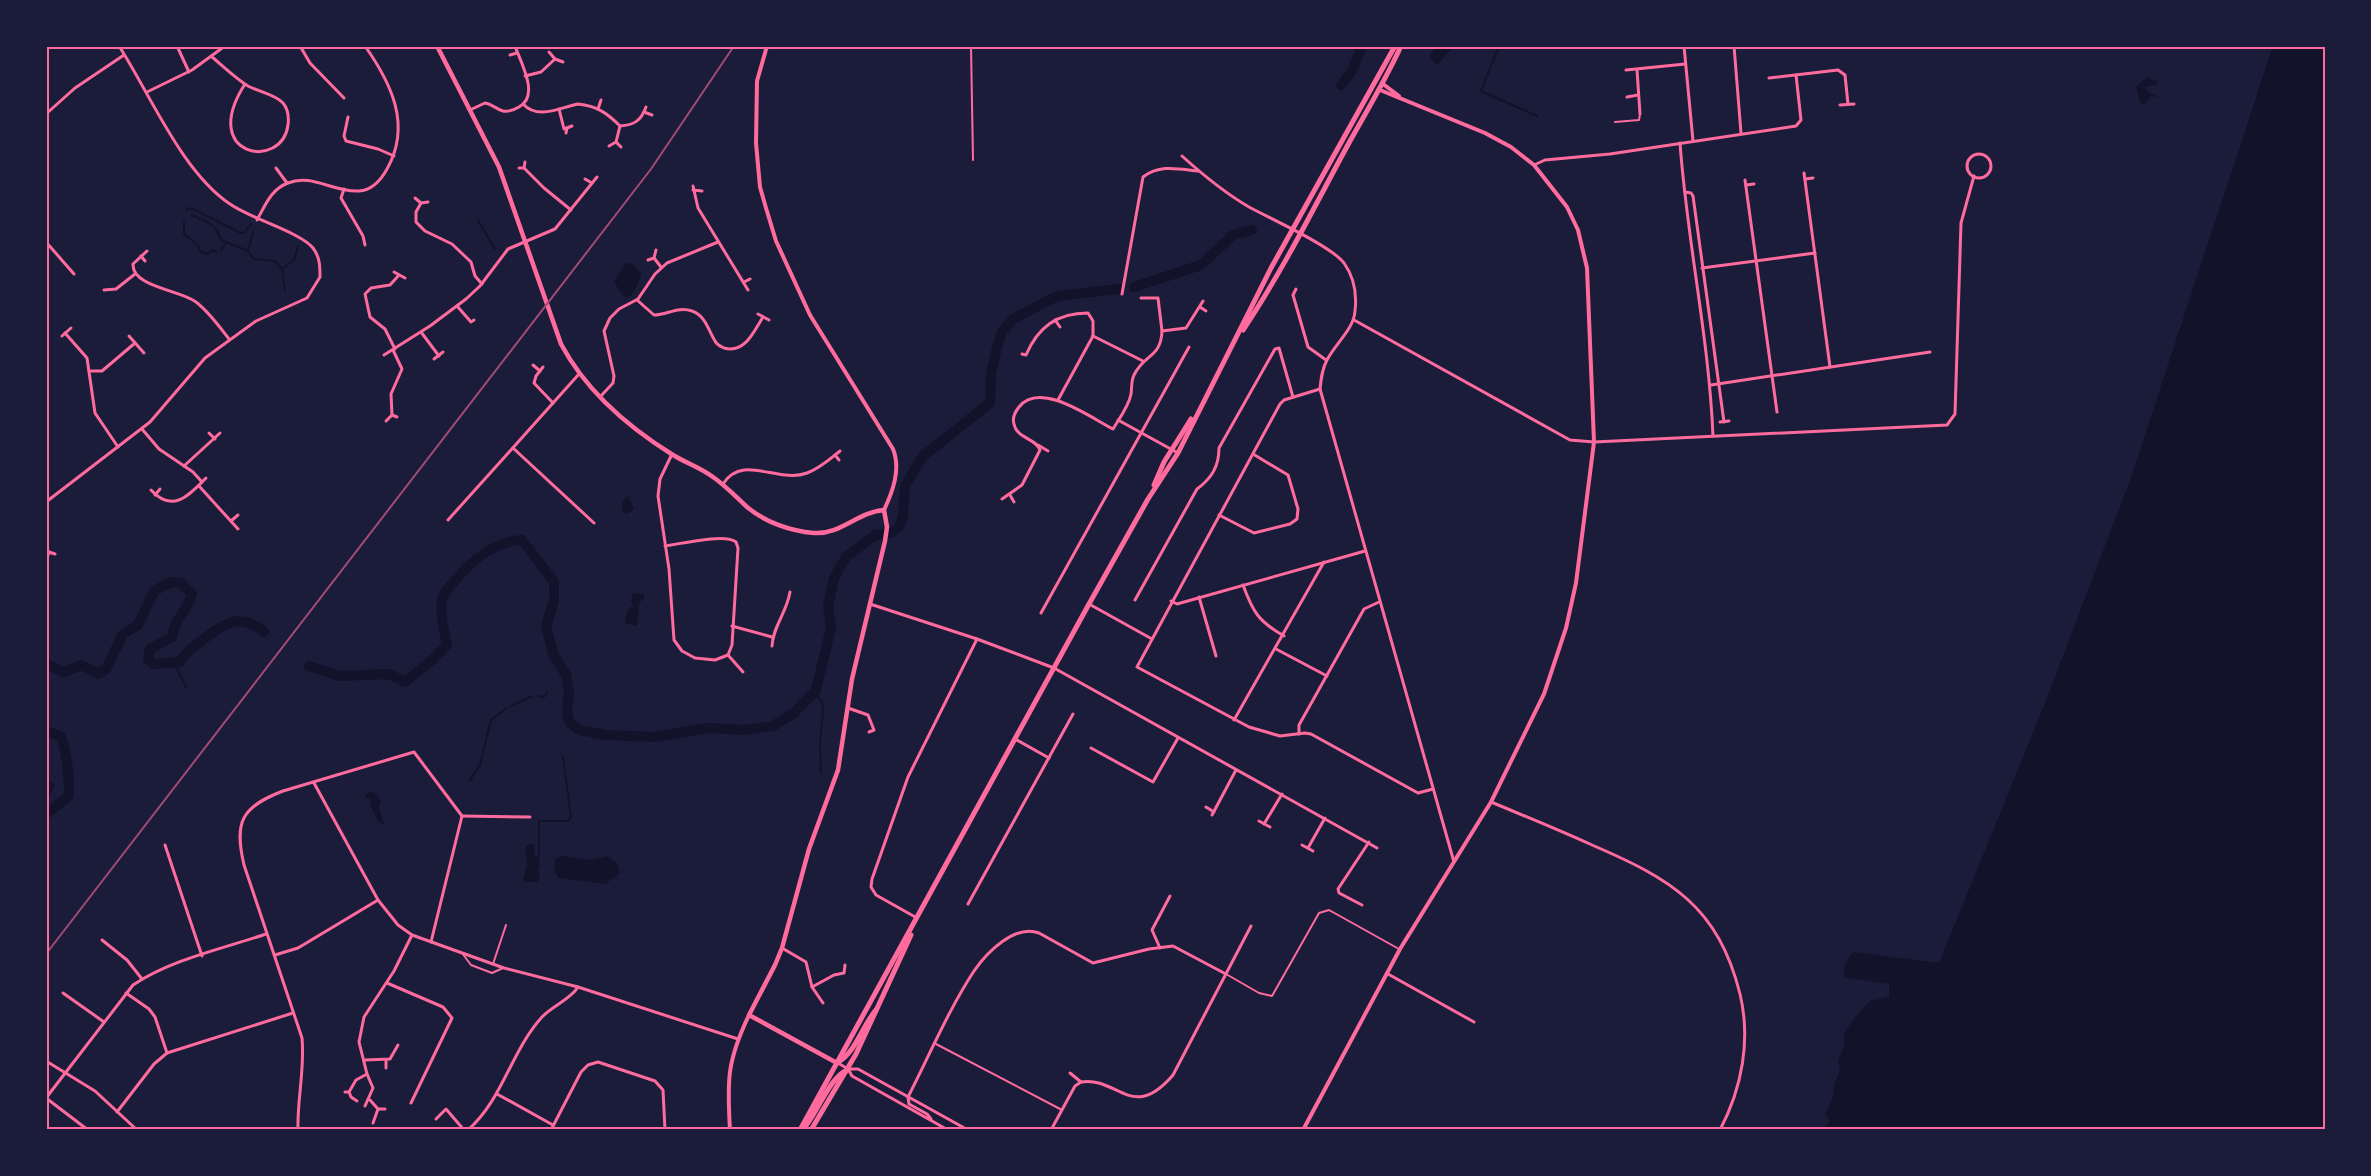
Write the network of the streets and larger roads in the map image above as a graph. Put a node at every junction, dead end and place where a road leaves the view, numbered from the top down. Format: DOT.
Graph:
graph roads {
  1 [pos="119,46"];
  2 [pos="177,46"];
  3 [pos="225,46"];
  4 [pos="300,46"];
  5 [pos="364,46"];
  6 [pos="437,46"];
  7 [pos="515,46"];
  8 [pos="767,46"];
  9 [pos="1395,46"];
  10 [pos="1401,46"];
  11 [pos="1684,46"];
  12 [pos="1734,46"];
  13 [pos="548,52"];
  14 [pos="517,53"];
  15 [pos="124,54"];
  16 [pos="510,55"];
  17 [pos="212,57"];
  18 [pos="555,59"];
  19 [pos="563,62"];
  20 [pos="1686,64"];
  21 [pos="1626,70"];
  22 [pos="1637,70"];
  23 [pos="190,72"];
  24 [pos="1796,75"];
  25 [pos="525,76"];
  26 [pos="1769,78"];
  27 [pos="245,84"];
  28 [pos="1374,84"];
  29 [pos="1384,84"];
  30 [pos="1380,90"];
  31 [pos="147,92"];
  32 [pos="340,94"];
  33 [pos="1638,95"];
  34 [pos="1399,96"];
  35 [pos="1627,97"];
  36 [pos="344,98"];
  37 [pos="334,99"];
  38 [pos="602,100"];
  39 [pos="523,104"];
  40 [pos="1848,104"];
  41 [pos="1854,104"];
  42 [pos="1840,105"];
  43 [pos="646,107"];
  44 [pos="559,109"];
  45 [pos="598,109"];
  46 [pos="469,110"];
  47 [pos="644,112"];
  48 [pos="46,114"];
  49 [pos="1640,114"];
  50 [pos="652,115"];
  51 [pos="348,117"];
  52 [pos="572,126"];
  53 [pos="620,126"];
  54 [pos="566,128"];
  55 [pos="566,133"];
  56 [pos="1741,133"];
  57 [pos="1693,141"];
  58 [pos="616,142"];
  59 [pos="1680,143"];
  60 [pos="609,146"];
  61 [pos="621,148"];
  62 [pos="394,156"];
  63 [pos="1182,156"];
  64 [pos="525,162"];
  65 [pos="1534,165"];
  66 [pos="276,168"];
  67 [pos="518,168"];
  68 [pos="524,168"];
  69 [pos="283,169"];
  70 [pos="1199,171"];
  71 [pos="279,172"];
  72 [pos="1804,173"];
  73 [pos="1974,176"];
  74 [pos="597,177"];
  75 [pos="1813,178"];
  76 [pos="585,179"];
  77 [pos="1745,180"];
  78 [pos="1805,180"];
  79 [pos="287,183"];
  80 [pos="592,183"];
  81 [pos="1754,184"];
  82 [pos="1746,185"];
  83 [pos="344,189"];
  84 [pos="702,191"];
  85 [pos="1684,192"];
  86 [pos="415,198"];
  87 [pos="428,202"];
  88 [pos="421,203"];
  89 [pos="570,210"];
  90 [pos="257,220"];
  91 [pos="417,223"];
  92 [pos="411,225"];
  93 [pos="46,226"];
  94 [pos="1291,230"];
  95 [pos="46,232"];
  96 [pos="1301,236"];
  97 [pos="46,242"];
  98 [pos="718,242"];
  99 [pos="524,243"];
  100 [pos="365,245"];
  101 [pos="656,250"];
  102 [pos="146,251"];
  103 [pos="1814,253"];
  104 [pos="141,256"];
  105 [pos="654,258"];
  106 [pos="648,260"];
  107 [pos="145,261"];
  108 [pos="1756,261"];
  109 [pos="661,268"];
  110 [pos="1702,268"];
  111 [pos="394,272"];
  112 [pos="74,274"];
  113 [pos="135,274"];
  114 [pos="399,275"];
  115 [pos="405,278"];
  116 [pos="750,279"];
  117 [pos="744,282"];
  118 [pos="482,284"];
  119 [pos="1296,289"];
  120 [pos="104,290"];
  121 [pos="748,290"];
  122 [pos="1122,294"];
  123 [pos="1141,298"];
  124 [pos="636,300"];
  125 [pos="1202,301"];
  126 [pos="457,306"];
  127 [pos="1200,307"];
  128 [pos="1206,311"];
  129 [pos="758,314"];
  130 [pos="763,317"];
  131 [pos="474,320"];
  132 [pos="769,320"];
  133 [pos="1056,320"];
  134 [pos="1354,320"];
  135 [pos="1060,327"];
  136 [pos="71,328"];
  137 [pos="1162,331"];
  138 [pos="421,332"];
  139 [pos="65,333"];
  140 [pos="62,336"];
  141 [pos="129,336"];
  142 [pos="1093,336"];
  143 [pos="229,340"];
  144 [pos="136,343"];
  145 [pos="1189,346"];
  146 [pos="1231,347"];
  147 [pos="394,349"];
  148 [pos="443,352"];
  149 [pos="1930,352"];
  150 [pos="144,353"];
  151 [pos="1022,354"];
  152 [pos="384,355"];
  153 [pos="439,356"];
  154 [pos="434,359"];
  155 [pos="1326,360"];
  156 [pos="1143,361"];
  157 [pos="533,365"];
  158 [pos="543,367"];
  159 [pos="1830,367"];
  160 [pos="89,371"];
  161 [pos="540,371"];
  162 [pos="580,374"];
  163 [pos="1772,376"];
  164 [pos="1719,383"];
  165 [pos="1710,385"];
  166 [pos="1320,389"];
  167 [pos="600,397"];
  168 [pos="1293,398"];
  169 [pos="1058,400"];
  170 [pos="1202,402"];
  171 [pos="553,403"];
  172 [pos="1777,412"];
  173 [pos="392,415"];
  174 [pos="396,417"];
  175 [pos="1118,420"];
  176 [pos="386,421"];
  177 [pos="1730,421"];
  178 [pos="142,429"];
  179 [pos="1141,432"];
  180 [pos="209,433"];
  181 [pos="220,434"];
  182 [pos="1713,436"];
  183 [pos="214,439"];
  184 [pos="1594,442"];
  185 [pos="1037,445"];
  186 [pos="118,447"];
  187 [pos="513,448"];
  188 [pos="1172,450"];
  189 [pos="840,451"];
  190 [pos="1048,451"];
  191 [pos="1178,453"];
  192 [pos="672,454"];
  193 [pos="1253,454"];
  194 [pos="835,455"];
  195 [pos="839,460"];
  196 [pos="184,466"];
  197 [pos="206,478"];
  198 [pos="202,482"];
  199 [pos="723,484"];
  200 [pos="199,486"];
  201 [pos="160,489"];
  202 [pos="151,490"];
  203 [pos="156,495"];
  204 [pos="1010,495"];
  205 [pos="1002,499"];
  206 [pos="1148,499"];
  207 [pos="46,502"];
  208 [pos="1014,502"];
  209 [pos="884,510"];
  210 [pos="1219,514"];
  211 [pos="238,515"];
  212 [pos="448,520"];
  213 [pos="231,521"];
  214 [pos="594,523"];
  215 [pos="238,529"];
  216 [pos="666,546"];
  217 [pos="1364,551"];
  218 [pos="48,552"];
  219 [pos="55,554"];
  220 [pos="47,558"];
  221 [pos="1324,562"];
  222 [pos="1244,585"];
  223 [pos="790,592"];
  224 [pos="1199,597"];
  225 [pos="1134,600"];
  226 [pos="1172,601"];
  227 [pos="1380,602"];
  228 [pos="870,603"];
  229 [pos="1089,604"];
  230 [pos="1041,613"];
  231 [pos="732,626"];
  232 [pos="1284,636"];
  233 [pos="772,637"];
  234 [pos="977,639"];
  235 [pos="1152,639"];
  236 [pos="772,646"];
  237 [pos="1276,649"];
  238 [pos="728,655"];
  239 [pos="1216,656"];
  240 [pos="744,664"];
  241 [pos="739,668"];
  242 [pos="1054,668"];
  243 [pos="743,672"];
  244 [pos="1326,676"];
  245 [pos="847,708"];
  246 [pos="1073,714"];
  247 [pos="1234,720"];
  248 [pos="869,732"];
  249 [pos="1299,734"];
  250 [pos="1178,738"];
  251 [pos="1015,739"];
  252 [pos="1091,748"];
  253 [pos="1048,758"];
  254 [pos="1236,770"];
  255 [pos="314,782"];
  256 [pos="1432,789"];
  257 [pos="1282,794"];
  258 [pos="1491,802"];
  259 [pos="1206,807"];
  260 [pos="462,816"];
  261 [pos="530,817"];
  262 [pos="1325,818"];
  263 [pos="1259,821"];
  264 [pos="1264,824"];
  265 [pos="1270,827"];
  266 [pos="1369,842"];
  267 [pos="165,845"];
  268 [pos="1302,846"];
  269 [pos="1308,848"];
  270 [pos="1377,848"];
  271 [pos="1313,852"];
  272 [pos="169,856"];
  273 [pos="164,857"];
  274 [pos="1454,862"];
  275 [pos="1170,896"];
  276 [pos="378,900"];
  277 [pos="968,904"];
  278 [pos="1362,904"];
  279 [pos="918,919"];
  280 [pos="1251,926"];
  281 [pos="266,934"];
  282 [pos="412,935"];
  283 [pos="102,940"];
  284 [pos="431,942"];
  285 [pos="782,948"];
  286 [pos="1160,948"];
  287 [pos="275,955"];
  288 [pos="202,956"];
  289 [pos="845,965"];
  290 [pos="1224,973"];
  291 [pos="1388,974"];
  292 [pos="142,979"];
  293 [pos="387,983"];
  294 [pos="578,987"];
  295 [pos="812,987"];
  296 [pos="63,993"];
  297 [pos="126,993"];
  298 [pos="823,1003"];
  299 [pos="881,1004"];
  300 [pos="293,1013"];
  301 [pos="749,1015"];
  302 [pos="104,1022"];
  303 [pos="1474,1022"];
  304 [pos="738,1039"];
  305 [pos="398,1045"];
  306 [pos="167,1053"];
  307 [pos="365,1060"];
  308 [pos="386,1060"];
  309 [pos="46,1061"];
  310 [pos="837,1063"];
  311 [pos="386,1068"];
  312 [pos="848,1069"];
  313 [pos="65,1073"];
  314 [pos="1070,1073"];
  315 [pos="367,1074"];
  316 [pos="1081,1082"];
  317 [pos="497,1094"];
  318 [pos="908,1097"];
  319 [pos="46,1098"];
  320 [pos="370,1100"];
  321 [pos="356,1101"];
  322 [pos="411,1103"];
  323 [pos="365,1106"];
  324 [pos="378,1109"];
  325 [pos="385,1110"];
  326 [pos="117,1112"];
  327 [pos="436,1119"];
  328 [pos="932,1121"];
  329 [pos="373,1123"];
  330 [pos="553,1125"];
  331 [pos="88,1130"];
  332 [pos="137,1130"];
  333 [pos="298,1130"];
  334 [pos="466,1130"];
  335 [pos="551,1130"];
  336 [pos="665,1130"];
  337 [pos="730,1130"];
  338 [pos="801,1130"];
  339 [pos="811,1130"];
  340 [pos="948,1130"];
  341 [pos="968,1130"];
  342 [pos="1051,1130"];
  343 [pos="1303,1130"];
  344 [pos="1720,1130"];
  1 -- 15 [label="street"];
  2 -- 23 [label="street"];
  3 -- 17 [label="street"];
  4 -- 32 [label="street"];
  5 -- 62 [label="street"];
  6 -- 46 [label="main road"];
  7 -- 14 [label="street"];
  8 -- 209 [label="street"];
  9 -- 28 [label="highway"];
  10 -- 29 [label="highway"];
  11 -- 20 [label="street"];
  12 -- 56 [label="street"];
  13 -- 18 [label="street"];
  14 -- 16 [label="street"];
  14 -- 25 [label="street"];
  15 -- 31 [label="street"];
  15 -- 48 [label="street"];
  17 -- 23 [label="street"];
  17 -- 27 [label="street"];
  18 -- 19 [label="street"];
  18 -- 25 [label="street"];
  20 -- 22 [label="street"];
  20 -- 57 [label="street"];
  21 -- 22 [label="street"];
  22 -- 33 [label="street"];
  23 -- 31 [label="street"];
  24 -- 26 [label="street"];
  24 -- 40 [label="street"];
  24 -- 56 [label="street"];
  25 -- 39 [label="street"];
  27 -- 27 [label="street"];
  28 -- 29 [label="highway"];
  28 -- 30 [label="highway"];
  28 -- 94 [label="highway"];
  29 -- 30 [label="highway"];
  29 -- 34 [label="street"];
  30 -- 34 [label="street"];
  30 -- 96 [label="highway"];
  31 -- 90 [label="street"];
  32 -- 36 [label="street"];
  32 -- 37 [label="street"];
  33 -- 35 [label="street"];
  33 -- 49 [label="street"];
  34 -- 65 [label="street"];
  38 -- 45 [label="street"];
  39 -- 44 [label="street"];
  39 -- 46 [label="street"];
  40 -- 41 [label="street"];
  40 -- 42 [label="street"];
  43 -- 47 [label="street"];
  44 -- 45 [label="street"];
  44 -- 54 [label="street"];
  45 -- 53 [label="street"];
  46 -- 99 [label="main road"];
  47 -- 50 [label="street"];
  47 -- 53 [label="street"];
  51 -- 62 [label="street"];
  52 -- 54 [label="street"];
  53 -- 58 [label="street"];
  54 -- 55 [label="street"];
  56 -- 57 [label="street"];
  57 -- 59 [label="street"];
  58 -- 60 [label="street"];
  58 -- 61 [label="street"];
  59 -- 65 [label="street"];
  59 -- 85 [label="street"];
  62 -- 83 [label="street"];
  63 -- 70 [label="street"];
  64 -- 68 [label="street"];
  65 -- 184 [label="street"];
  66 -- 71 [label="street"];
  67 -- 68 [label="street"];
  68 -- 89 [label="street"];
  69 -- 71 [label="street"];
  70 -- 94 [label="street"];
  70 -- 122 [label="street"];
  71 -- 79 [label="street"];
  72 -- 78 [label="street"];
  73 -- 73 [label="street"];
  73 -- 182 [label="street"];
  74 -- 80 [label="street"];
  75 -- 78 [label="street"];
  76 -- 80 [label="street"];
  77 -- 82 [label="street"];
  78 -- 103 [label="street"];
  79 -- 83 [label="street"];
  79 -- 90 [label="street"];
  80 -- 89 [label="street"];
  81 -- 82 [label="street"];
  82 -- 108 [label="street"];
  83 -- 100 [label="street"];
  84 -- 98 [label="street"];
  85 -- 110 [label="street"];
  85 -- 165 [label="street"];
  86 -- 88 [label="street"];
  87 -- 88 [label="street"];
  88 -- 91 [label="street"];
  89 -- 99 [label="street"];
  90 -- 143 [label="street"];
  91 -- 92 [label="street"];
  91 -- 118 [label="street"];
  93 -- 95 [label="street"];
  94 -- 96 [label="street"];
  94 -- 146 [label="highway"];
  96 -- 134 [label="street"];
  96 -- 146 [label="highway"];
  97 -- 112 [label="street"];
  98 -- 109 [label="street"];
  98 -- 117 [label="street"];
  99 -- 118 [label="street"];
  99 -- 162 [label="main road"];
  101 -- 105 [label="street"];
  102 -- 104 [label="street"];
  103 -- 108 [label="street"];
  103 -- 159 [label="street"];
  104 -- 107 [label="street"];
  104 -- 113 [label="street"];
  105 -- 106 [label="street"];
  105 -- 109 [label="street"];
  108 -- 110 [label="street"];
  108 -- 163 [label="street"];
  109 -- 124 [label="street"];
  110 -- 164 [label="street"];
  111 -- 114 [label="street"];
  113 -- 120 [label="street"];
  113 -- 143 [label="street"];
  114 -- 115 [label="street"];
  114 -- 147 [label="street"];
  116 -- 117 [label="street"];
  117 -- 121 [label="street"];
  118 -- 126 [label="street"];
  119 -- 155 [label="street"];
  123 -- 137 [label="street"];
  124 -- 130 [label="street"];
  124 -- 167 [label="street"];
  125 -- 127 [label="street"];
  126 -- 131 [label="street"];
  126 -- 138 [label="street"];
  127 -- 128 [label="street"];
  127 -- 137 [label="street"];
  129 -- 130 [label="street"];
  130 -- 132 [label="street"];
  133 -- 135 [label="street"];
  133 -- 142 [label="street"];
  133 -- 151 [label="street"];
  134 -- 155 [label="street"];
  134 -- 184 [label="street"];
  136 -- 139 [label="street"];
  137 -- 156 [label="street"];
  138 -- 147 [label="street"];
  138 -- 153 [label="street"];
  139 -- 140 [label="street"];
  139 -- 160 [label="street"];
  141 -- 144 [label="street"];
  142 -- 156 [label="street"];
  142 -- 169 [label="street"];
  143 -- 178 [label="street"];
  144 -- 150 [label="street"];
  144 -- 160 [label="street"];
  145 -- 179 [label="street"];
  146 -- 170 [label="highway"];
  147 -- 152 [label="street"];
  147 -- 173 [label="street"];
  148 -- 153 [label="street"];
  149 -- 159 [label="street"];
  153 -- 154 [label="street"];
  155 -- 166 [label="street"];
  156 -- 175 [label="street"];
  157 -- 161 [label="street"];
  158 -- 161 [label="street"];
  159 -- 163 [label="street"];
  160 -- 186 [label="street"];
  161 -- 171 [label="street"];
  162 -- 167 [label="main road"];
  162 -- 171 [label="street"];
  163 -- 164 [label="street"];
  163 -- 172 [label="street"];
  164 -- 165 [label="street"];
  164 -- 177 [label="street"];
  165 -- 182 [label="street"];
  166 -- 168 [label="street"];
  166 -- 217 [label="street"];
  167 -- 192 [label="main road"];
  168 -- 193 [label="street"];
  168 -- 225 [label="street"];
  169 -- 175 [label="street"];
  169 -- 185 [label="street"];
  170 -- 188 [label="highway"];
  170 -- 191 [label="highway"];
  171 -- 187 [label="street"];
  173 -- 174 [label="street"];
  173 -- 176 [label="street"];
  175 -- 179 [label="street"];
  178 -- 186 [label="street"];
  178 -- 196 [label="street"];
  179 -- 188 [label="street"];
  179 -- 230 [label="street"];
  180 -- 183 [label="street"];
  181 -- 183 [label="street"];
  182 -- 184 [label="street"];
  183 -- 196 [label="street"];
  184 -- 258 [label="street"];
  185 -- 190 [label="street"];
  185 -- 204 [label="street"];
  186 -- 207 [label="street"];
  187 -- 212 [label="street"];
  187 -- 214 [label="street"];
  188 -- 191 [label="street"];
  188 -- 206 [label="highway"];
  189 -- 194 [label="street"];
  191 -- 206 [label="highway"];
  192 -- 199 [label="main road"];
  192 -- 216 [label="street"];
  193 -- 210 [label="street"];
  193 -- 210 [label="street"];
  194 -- 195 [label="street"];
  194 -- 199 [label="street"];
  196 -- 198 [label="street"];
  197 -- 198 [label="street"];
  198 -- 200 [label="street"];
  199 -- 209 [label="main road"];
  200 -- 203 [label="street"];
  200 -- 213 [label="street"];
  201 -- 203 [label="street"];
  202 -- 203 [label="street"];
  204 -- 205 [label="street"];
  204 -- 208 [label="street"];
  206 -- 229 [label="highway"];
  209 -- 228 [label="main road"];
  210 -- 226 [label="street"];
  211 -- 213 [label="street"];
  213 -- 215 [label="street"];
  216 -- 231 [label="street"];
  216 -- 238 [label="street"];
  217 -- 221 [label="street"];
  217 -- 227 [label="street"];
  218 -- 219 [label="street"];
  218 -- 220 [label="street"];
  221 -- 222 [label="street"];
  221 -- 232 [label="street"];
  222 -- 224 [label="street"];
  222 -- 232 [label="street"];
  223 -- 233 [label="street"];
  224 -- 226 [label="street"];
  224 -- 239 [label="street"];
  226 -- 235 [label="street"];
  227 -- 244 [label="street"];
  227 -- 256 [label="street"];
  228 -- 234 [label="street"];
  228 -- 245 [label="main road"];
  229 -- 235 [label="street"];
  229 -- 242 [label="highway"];
  231 -- 233 [label="street"];
  231 -- 238 [label="street"];
  232 -- 237 [label="street"];
  233 -- 236 [label="street"];
  234 -- 242 [label="street"];
  234 -- 279 [label="street"];
  235 -- 247 [label="street"];
  237 -- 244 [label="street"];
  237 -- 247 [label="street"];
  238 -- 241 [label="street"];
  240 -- 241 [label="street"];
  241 -- 243 [label="street"];
  242 -- 250 [label="street"];
  242 -- 251 [label="highway"];
  244 -- 249 [label="street"];
  245 -- 248 [label="street"];
  245 -- 285 [label="main road"];
  246 -- 253 [label="street"];
  247 -- 249 [label="street"];
  249 -- 256 [label="street"];
  250 -- 252 [label="street"];
  250 -- 254 [label="street"];
  251 -- 253 [label="street"];
  251 -- 279 [label="highway"];
  253 -- 277 [label="street"];
  254 -- 257 [label="street"];
  254 -- 259 [label="street"];
  255 -- 260 [label="street"];
  255 -- 276 [label="street"];
  255 -- 281 [label="street"];
  256 -- 274 [label="street"];
  257 -- 262 [label="street"];
  257 -- 264 [label="street"];
  258 -- 274 [label="street"];
  258 -- 344 [label="street"];
  260 -- 261 [label="street"];
  260 -- 284 [label="street"];
  262 -- 266 [label="street"];
  262 -- 269 [label="street"];
  263 -- 264 [label="street"];
  264 -- 265 [label="street"];
  266 -- 270 [label="street"];
  266 -- 278 [label="street"];
  267 -- 272 [label="street"];
  268 -- 269 [label="street"];
  269 -- 271 [label="street"];
  272 -- 273 [label="street"];
  272 -- 288 [label="street"];
  274 -- 291 [label="street"];
  275 -- 286 [label="street"];
  276 -- 282 [label="street"];
  276 -- 287 [label="street"];
  279 -- 299 [label="highway"];
  279 -- 310 [label="highway"];
  280 -- 290 [label="street"];
  281 -- 287 [label="street"];
  281 -- 288 [label="street"];
  282 -- 284 [label="street"];
  282 -- 293 [label="street"];
  283 -- 292 [label="street"];
  284 -- 294 [label="street"];
  285 -- 295 [label="street"];
  285 -- 301 [label="main road"];
  286 -- 290 [label="street"];
  286 -- 318 [label="street"];
  287 -- 300 [label="street"];
  288 -- 292 [label="street"];
  289 -- 295 [label="street"];
  290 -- 316 [label="street"];
  291 -- 303 [label="street"];
  291 -- 343 [label="street"];
  292 -- 297 [label="street"];
  293 -- 307 [label="street"];
  293 -- 322 [label="street"];
  294 -- 304 [label="street"];
  294 -- 317 [label="street"];
  295 -- 298 [label="street"];
  296 -- 302 [label="street"];
  297 -- 302 [label="street"];
  297 -- 306 [label="street"];
  299 -- 310 [label="highway"];
  299 -- 312 [label="highway"];
  300 -- 306 [label="street"];
  300 -- 333 [label="street"];
  301 -- 304 [label="street"];
  301 -- 310 [label="main road"];
  302 -- 313 [label="street"];
  304 -- 337 [label="street"];
  305 -- 308 [label="street"];
  306 -- 326 [label="street"];
  307 -- 308 [label="street"];
  307 -- 315 [label="street"];
  308 -- 311 [label="street"];
  309 -- 313 [label="street"];
  310 -- 312 [label="street"];
  310 -- 338 [label="highway"];
  312 -- 318 [label="street"];
  312 -- 328 [label="street"];
  312 -- 338 [label="highway"];
  312 -- 339 [label="highway"];
  313 -- 319 [label="street"];
  313 -- 326 [label="street"];
  314 -- 316 [label="street"];
  315 -- 320 [label="street"];
  315 -- 321 [label="street"];
  316 -- 342 [label="street"];
  317 -- 330 [label="street"];
  317 -- 334 [label="street"];
  318 -- 328 [label="street"];
  318 -- 341 [label="street"];
  319 -- 331 [label="street"];
  320 -- 323 [label="street"];
  320 -- 324 [label="street"];
  324 -- 325 [label="street"];
  324 -- 329 [label="street"];
  326 -- 332 [label="street"];
  327 -- 334 [label="street"];
  328 -- 340 [label="street"];
  330 -- 335 [label="street"];
  330 -- 336 [label="street"];
}
